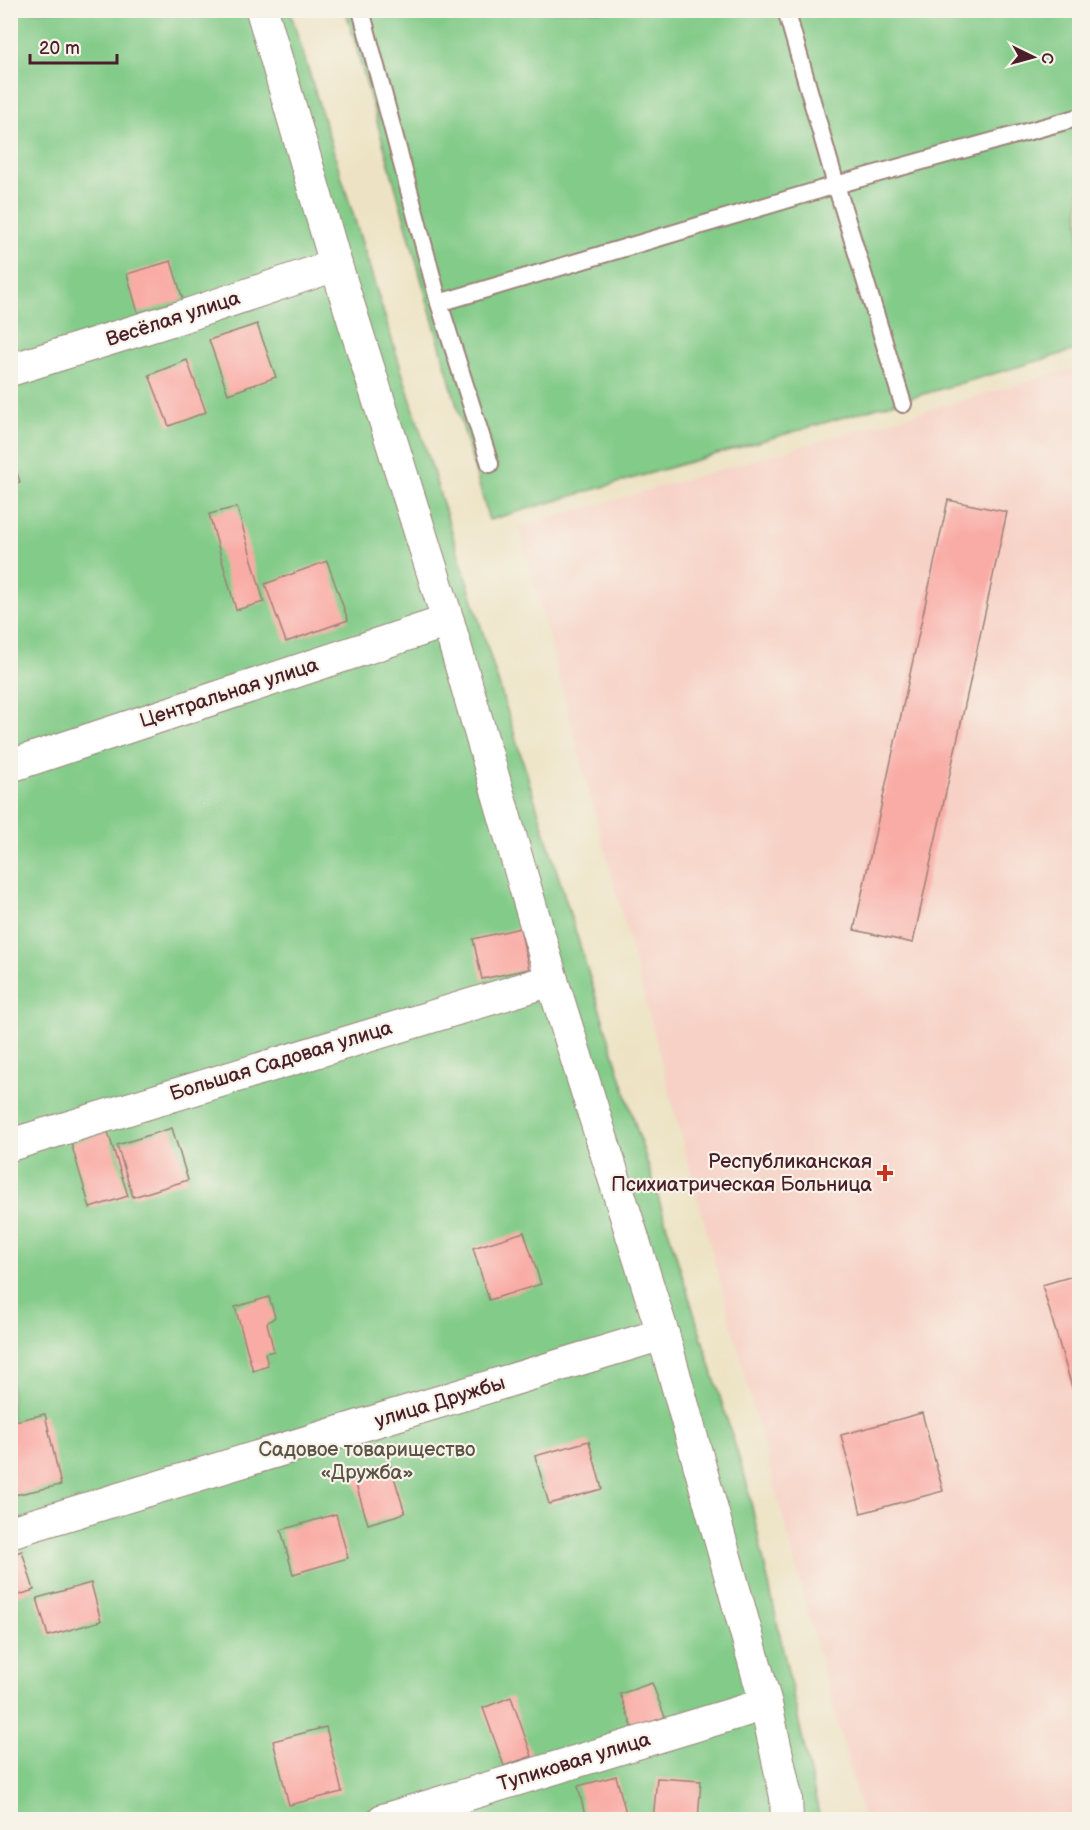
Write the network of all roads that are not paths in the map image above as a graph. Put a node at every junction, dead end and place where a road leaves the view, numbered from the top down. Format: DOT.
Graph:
graph roads {
  1 [pos="262,10"];
  2 [pos="362,10"];
  3 [pos="786,10"];
  4 [pos="1080,117"];
  5 [pos="836,185"];
  6 [pos="336,265"];
  7 [pos="439,303"];
  8 [pos="10,370"];
  9 [pos="903,404"];
  10 [pos="490,464"];
  11 [pos="448,621"];
  12 [pos="10,766"];
  13 [pos="552,980"];
  14 [pos="10,1145"];
  15 [pos="663,1334"];
  16 [pos="10,1532"];
  17 [pos="766,1704"];
  18 [pos="383,1820"];
  19 [pos="787,1820"];
  1 -- 6 [label="street"];
  2 -- 7 [label="lane"];
  3 -- 5 [label="lane"];
  4 -- 5 [label="lane"];
  5 -- 7 [label="lane"];
  5 -- 9 [label="lane"];
  6 -- 8 [label="street, Весёлая улица"];
  6 -- 11 [label="street"];
  7 -- 10 [label="lane"];
  11 -- 12 [label="street, Центральная улица"];
  11 -- 13 [label="street"];
  13 -- 14 [label="street, Большая Садовая улица"];
  13 -- 15 [label="street"];
  15 -- 16 [label="street, улица Дружбы"];
  15 -- 17 [label="street"];
  17 -- 18 [label="street, Тупиковая улица"];
  17 -- 19 [label="street"];
}
